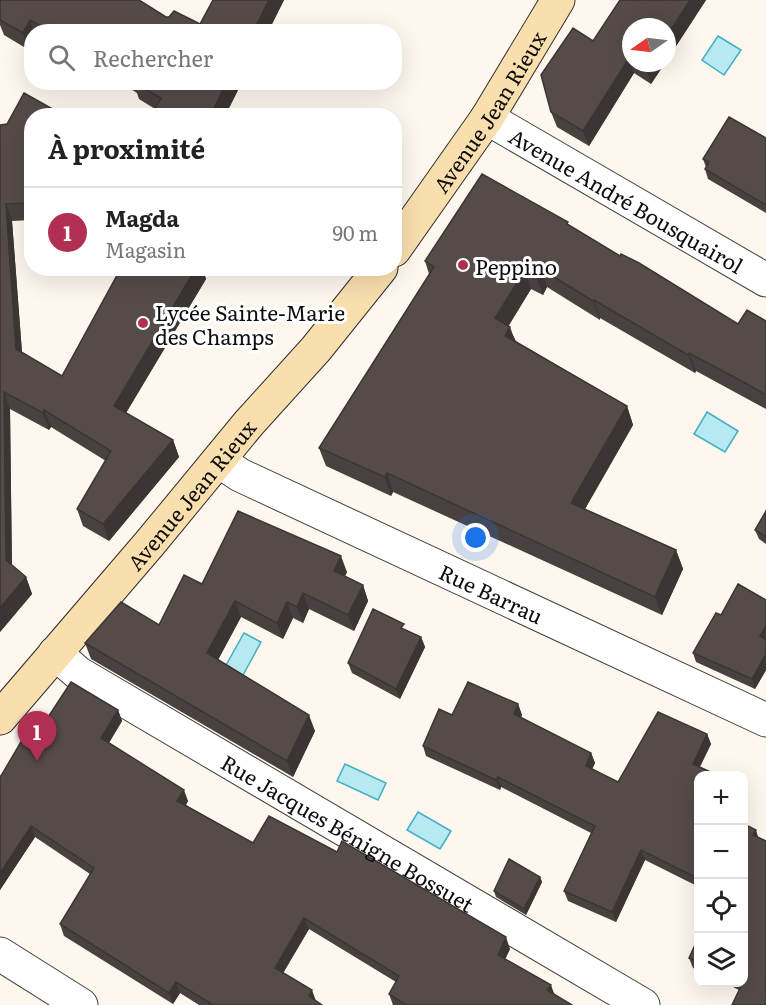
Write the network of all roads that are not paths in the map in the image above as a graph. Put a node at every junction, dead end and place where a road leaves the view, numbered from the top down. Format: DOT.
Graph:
graph roads {
  1 [pos="558,0"];
  2 [pos="487,118"];
  3 [pos="402,239"];
  4 [pos="375,276"];
  5 [pos="766,280"];
  6 [pos="219,461"];
  7 [pos="55,653"];
  8 [pos="0,718"];
  9 [pos="766,720"];
  10 [pos="0,954"];
  11 [pos="81,1005"];
  12 [pos="643,1005"];
  1 -- 2 [label="main road, Avenue Jean Rieux"];
  2 -- 3 [label="main road, Avenue Jean Rieux"];
  2 -- 5 [label="street, Avenue André Bousquairol"];
  4 -- 6 [label="main road, Avenue Jean Rieux"];
  6 -- 7 [label="main road, Avenue Jean Rieux"];
  6 -- 9 [label="street, Rue Barrau"];
  7 -- 8 [label="main road, Avenue Jean Rieux"];
  7 -- 12 [label="street, Rue Jacques Bénigne Bossuet"];
  10 -- 11 [label="street"];
}
